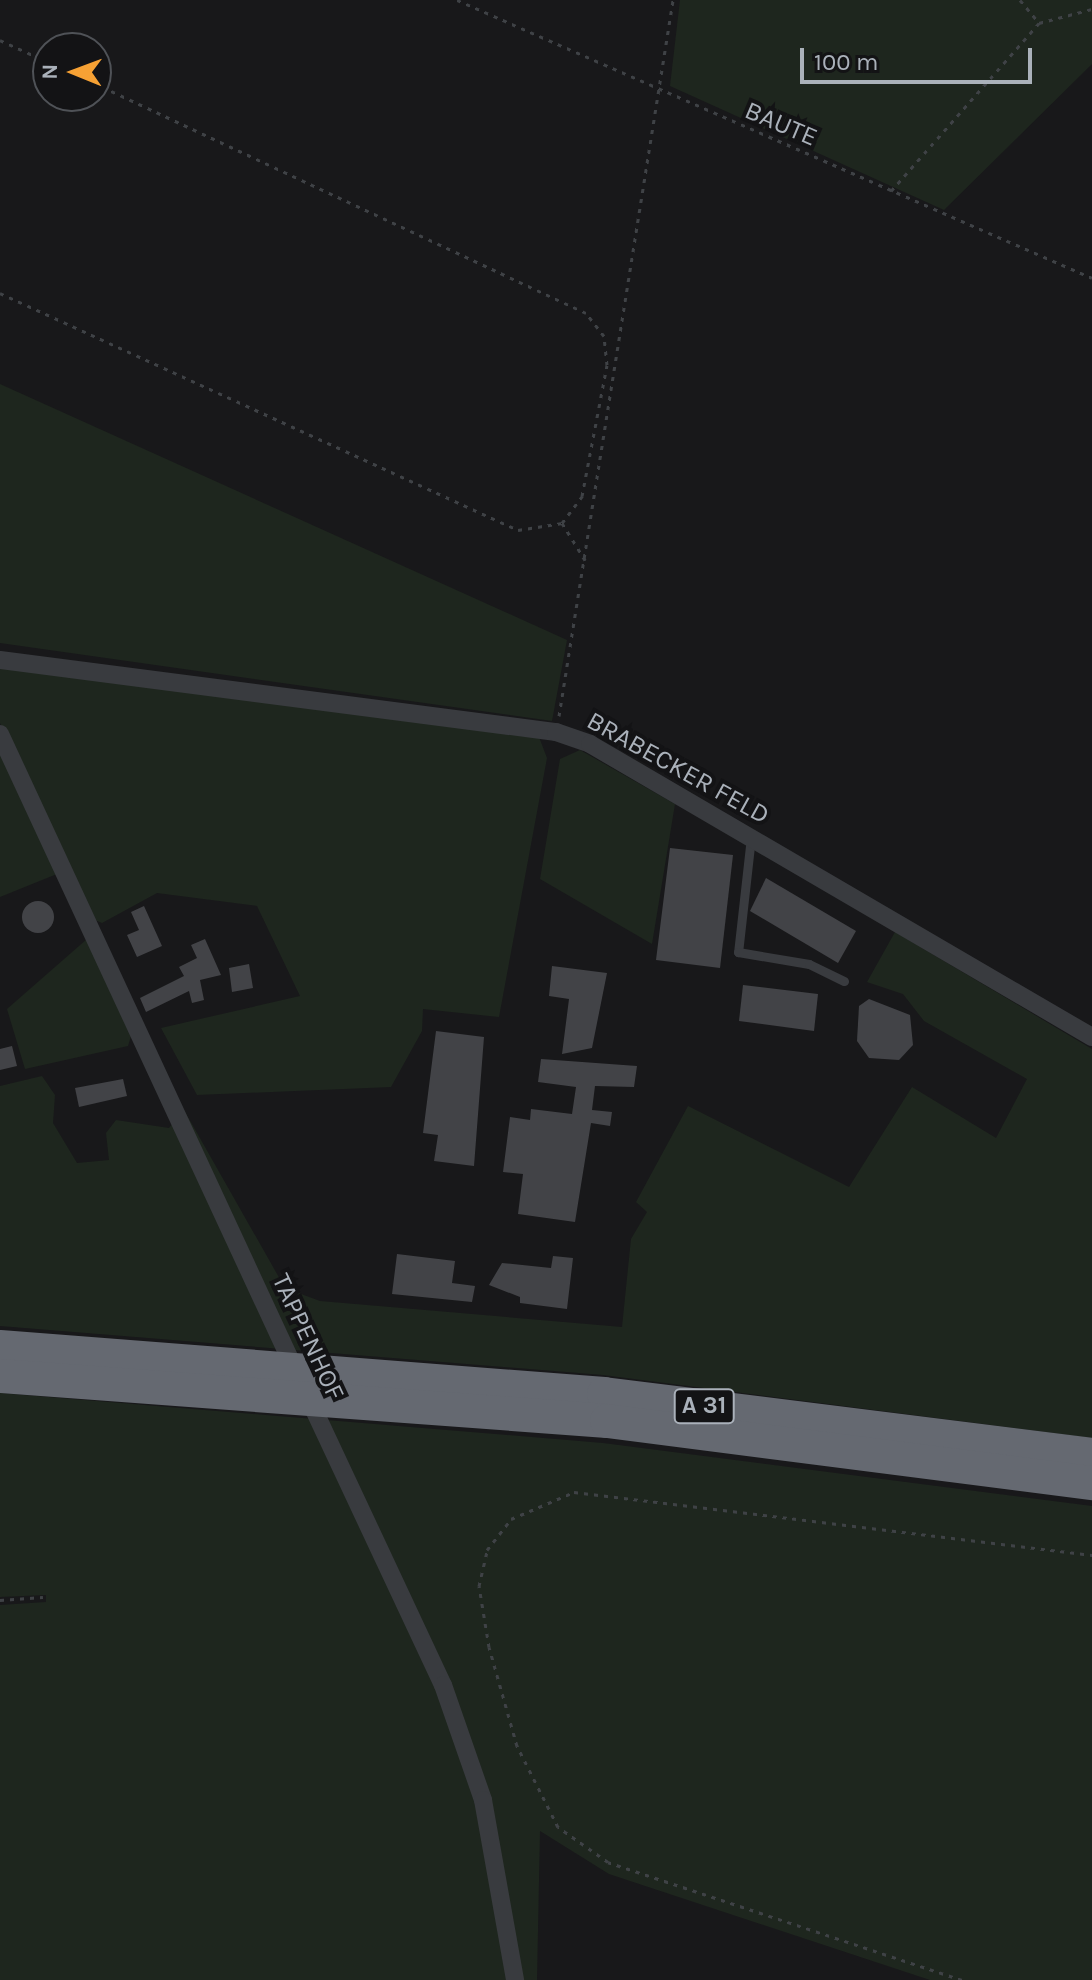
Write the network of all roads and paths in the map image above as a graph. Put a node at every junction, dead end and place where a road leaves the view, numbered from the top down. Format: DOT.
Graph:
graph roads {
  1 [pos="457,0"];
  2 [pos="673,0"];
  3 [pos="1020,0"];
  4 [pos="1092,9"];
  5 [pos="1039,23"];
  6 [pos="0,40"];
  7 [pos="32,55"];
  8 [pos="112,91"];
  9 [pos="662,93"];
  10 [pos="891,191"];
  11 [pos="1092,278"];
  12 [pos="0,293"];
  13 [pos="562,523"];
  14 [pos="585,560"];
  15 [pos="0,660"];
  16 [pos="556,732"];
  17 [pos="0,734"];
  18 [pos="751,837"];
  19 [pos="844,981"];
  20 [pos="1092,1037"];
  21 [pos="0,1347"];
  22 [pos="0,1376"];
  23 [pos="1092,1455"];
  24 [pos="1092,1483"];
  25 [pos="1092,1555"];
  26 [pos="43,1597"];
  27 [pos="0,1600"];
  28 [pos="515,1980"];
  29 [pos="962,1980"];
  1 -- 9 [label="path, BAUTE"];
  2 -- 9 [label="path"];
  3 -- 5 [label="path"];
  4 -- 5 [label="path"];
  5 -- 10 [label="path"];
  6 -- 7 [label="path"];
  8 -- 13 [label="path"];
  9 -- 10 [label="path, BAUTE"];
  9 -- 14 [label="path"];
  10 -- 11 [label="path, BAUTE"];
  12 -- 13 [label="path"];
  13 -- 14 [label="path"];
  14 -- 16 [label="path"];
  15 -- 16 [label="street, BRABECKER FELD"];
  16 -- 18 [label="street, BRABECKER FELD"];
  17 -- 28 [label="street, TAPPENHOF"];
  18 -- 19 [label="lane"];
  18 -- 20 [label="street, BRABECKER FELD"];
  21 -- 23 [label="highway, A 31"];
  22 -- 24 [label="highway, A 31"];
  25 -- 29 [label="path"];
  26 -- 27 [label="path"];
}
